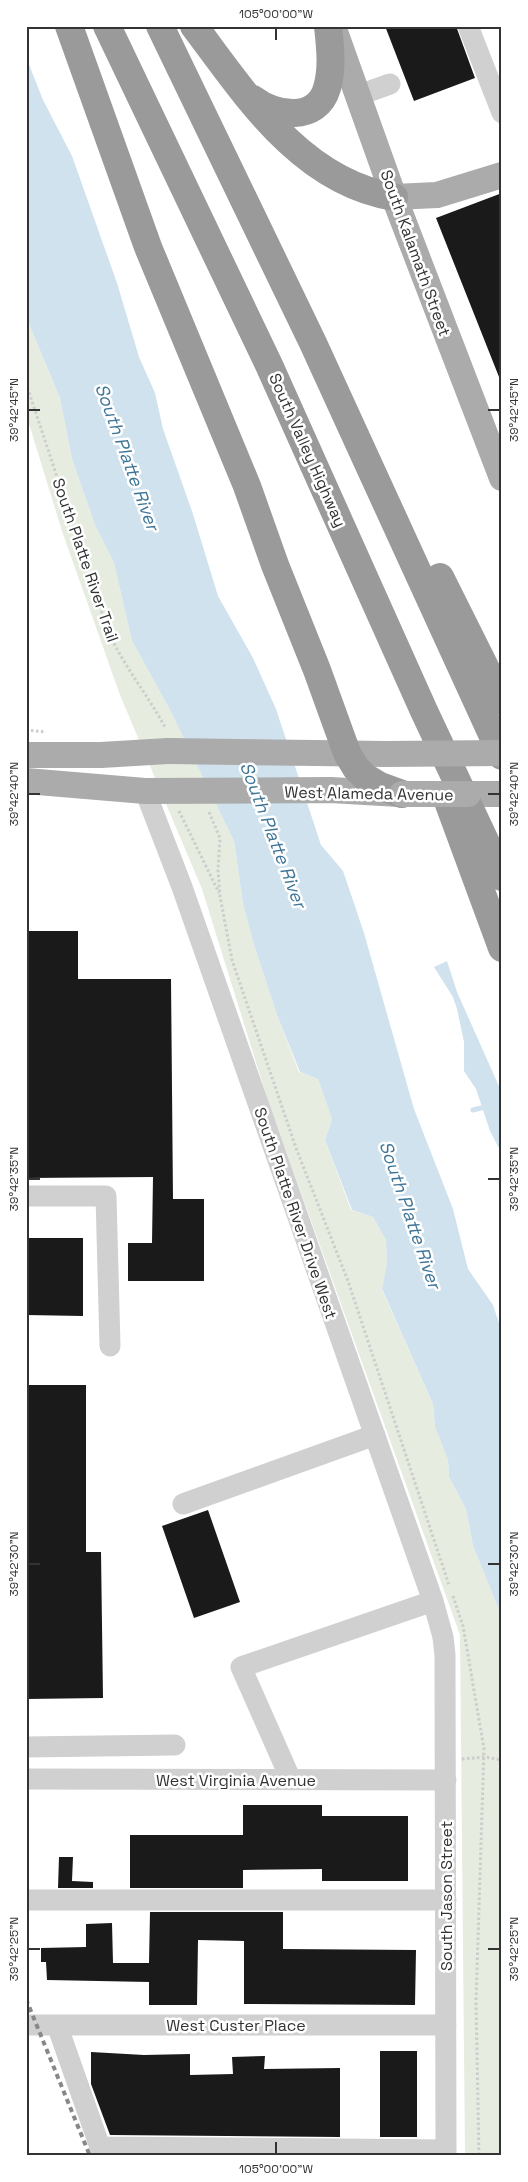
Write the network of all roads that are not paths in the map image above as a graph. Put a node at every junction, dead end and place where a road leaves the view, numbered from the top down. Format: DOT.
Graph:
graph roads {
  1 [pos="69,26"];
  2 [pos="106,26"];
  3 [pos="160,26"];
  4 [pos="194,26"];
  5 [pos="328,26"];
  6 [pos="333,26"];
  7 [pos="468,26"];
  8 [pos="390,84"];
  9 [pos="245,93"];
  10 [pos="359,95"];
  11 [pos="502,113"];
  12 [pos="502,175"];
  13 [pos="394,197"];
  14 [pos="313,342"];
  15 [pos="269,365"];
  16 [pos="502,478"];
  17 [pos="502,700"];
  18 [pos="347,753"];
  19 [pos="502,754"];
  20 [pos="26,755"];
  21 [pos="26,781"];
  22 [pos="145,791"];
  23 [pos="402,794"];
  24 [pos="502,794"];
  25 [pos="502,877"];
  26 [pos="502,948"];
  27 [pos="26,1196"];
  28 [pos="110,1346"];
  29 [pos="375,1435"];
  30 [pos="183,1504"];
  31 [pos="433,1601"];
  32 [pos="443,1637"];
  33 [pos="175,1745"];
  34 [pos="26,1747"];
  35 [pos="26,1779"];
  36 [pos="291,1780"];
  37 [pos="446,1780"];
  38 [pos="26,1900"];
  39 [pos="446,1900"];
  40 [pos="26,2025"];
  41 [pos="57,2025"];
  42 [pos="446,2025"];
  43 [pos="343,2153"];
  44 [pos="381,2153"];
  45 [pos="446,2153"];
  1 -- 18 [label="highway"];
  2 -- 15 [label="highway, South Valley Highway"];
  3 -- 14 [label="highway"];
  4 -- 9 [label="highway"];
  5 -- 9 [label="highway"];
  6 -- 10 [label="main road, South Kalamath Street"];
  7 -- 11 [label="street"];
  8 -- 10 [label="street"];
  9 -- 13 [label="highway"];
  10 -- 13 [label="main road, South Kalamath Street"];
  12 -- 13 [label="main road"];
  13 -- 16 [label="main road, South Kalamath Street"];
  14 -- 17 [label="highway"];
  14 -- 19 [label="highway"];
  15 -- 25 [label="highway, South Valley Highway"];
  15 -- 26 [label="highway"];
  18 -- 19 [label="main road, bridge"];
  18 -- 20 [label="main road, bridge"];
  18 -- 23 [label="highway"];
  21 -- 22 [label="main road, West Alameda Avenue"];
  22 -- 23 [label="main road, West Alameda Avenue"];
  22 -- 29 [label="street, South Platte River Drive West"];
  23 -- 24 [label="main road, West Alameda Avenue, bridge"];
  27 -- 28 [label="street"];
  29 -- 30 [label="street"];
  29 -- 31 [label="street, South Platte River Drive West"];
  31 -- 32 [label="street, South Platte River Drive West"];
  31 -- 36 [label="street"];
  32 -- 37 [label="street, South Jason Street"];
  33 -- 34 [label="street"];
  35 -- 36 [label="street, West Virginia Avenue"];
  36 -- 37 [label="street, West Virginia Avenue"];
  37 -- 39 [label="street, South Jason Street"];
  38 -- 39 [label="street"];
  39 -- 42 [label="street, South Jason Street"];
  40 -- 41 [label="street, West Custer Place"];
  41 -- 42 [label="street, West Custer Place"];
  41 -- 43 [label="street"];
  42 -- 45 [label="street, South Jason Street"];
  43 -- 44 [label="street"];
  44 -- 45 [label="street"];
}
